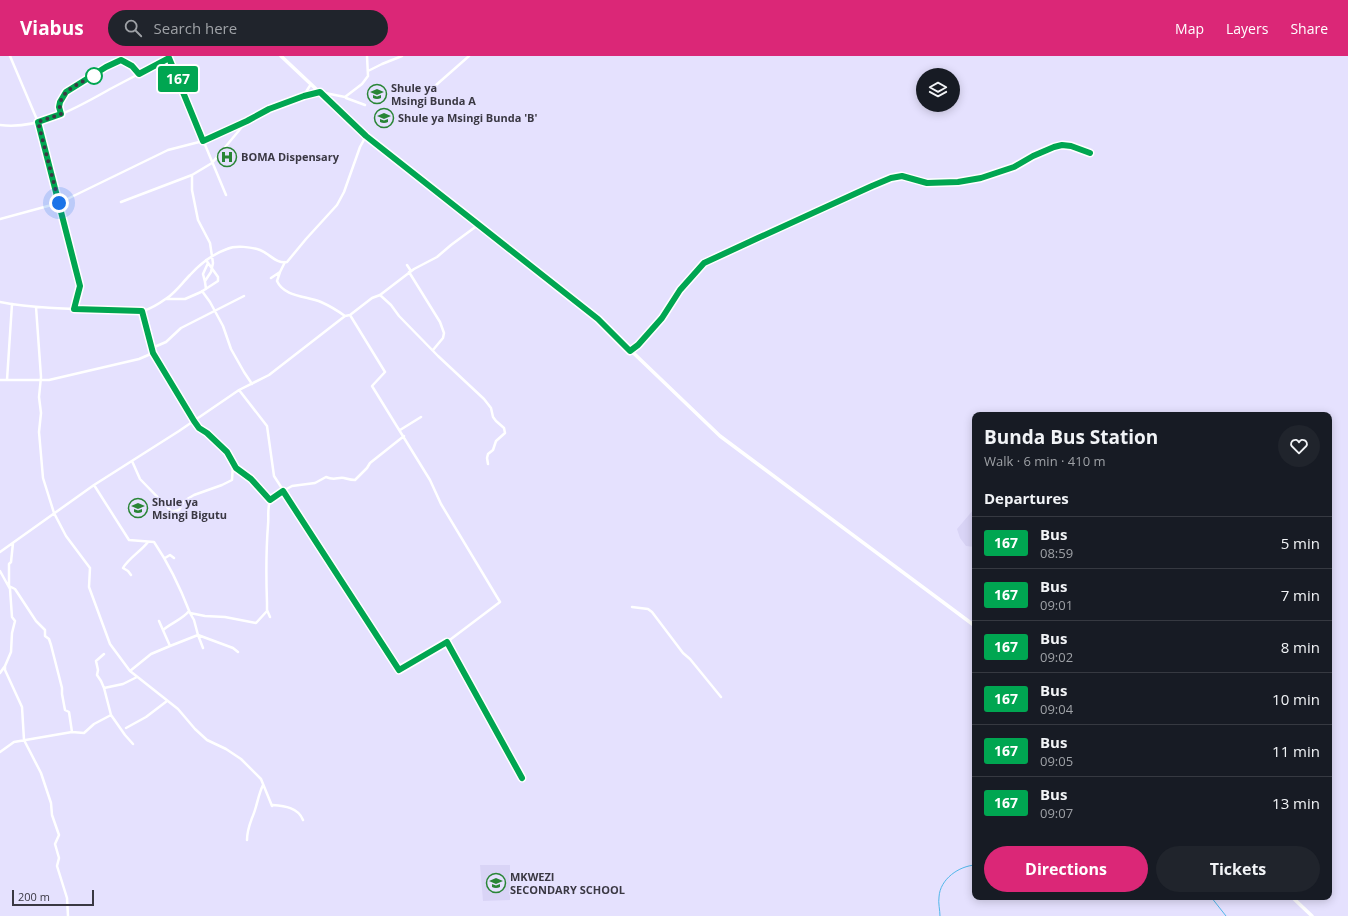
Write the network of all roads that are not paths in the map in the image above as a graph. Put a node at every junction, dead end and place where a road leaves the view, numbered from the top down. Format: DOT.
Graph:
graph roads {
  1 [pos="10,56"];
  2 [pos="281,56"];
  3 [pos="367,56"];
  4 [pos="402,56"];
  5 [pos="469,56"];
  6 [pos="169,57"];
  7 [pos="368,71"];
  8 [pos="139,74"];
  9 [pos="311,84"];
  10 [pos="435,86"];
  11 [pos="320,92"];
  12 [pos="304,96"];
  13 [pos="345,97"];
  14 [pos="365,105"];
  15 [pos="61,114"];
  16 [pos="247,121"];
  17 [pos="38,122"];
  18 [pos="0,125"];
  19 [pos="366,136"];
  20 [pos="203,141"];
  21 [pos="1090,153"];
  22 [pos="212,164"];
  23 [pos="192,175"];
  24 [pos="226,195"];
  25 [pos="121,202"];
  26 [pos="59,203"];
  27 [pos="0,219"];
  28 [pos="478,225"];
  29 [pos="212,256"];
  30 [pos="207,262"];
  31 [pos="286,262"];
  32 [pos="407,265"];
  33 [pos="212,269"];
  34 [pos="410,271"];
  35 [pos="280,272"];
  36 [pos="271,278"];
  37 [pos="205,281"];
  38 [pos="206,289"];
  39 [pos="202,291"];
  40 [pos="380,295"];
  41 [pos="244,296"];
  42 [pos="165,299"];
  43 [pos="0,302"];
  44 [pos="12,304"];
  45 [pos="36,307"];
  46 [pos="74,309"];
  47 [pos="142,311"];
  48 [pos="215,311"];
  49 [pos="350,315"];
  50 [pos="345,316"];
  51 [pos="152,348"];
  52 [pos="432,350"];
  53 [pos="630,351"];
  54 [pos="153,353"];
  55 [pos="0,380"];
  56 [pos="7,380"];
  57 [pos="41,380"];
  58 [pos="252,384"];
  59 [pos="239,390"];
  60 [pos="421,417"];
  61 [pos="194,421"];
  62 [pos="400,430"];
  63 [pos="404,436"];
  64 [pos="132,461"];
  65 [pos="233,464"];
  66 [pos="488,464"];
  67 [pos="94,485"];
  68 [pos="283,491"];
  69 [pos="270,500"];
  70 [pos="54,513"];
  71 [pos="13,542"];
  72 [pos="148,542"];
  73 [pos="0,552"];
  74 [pos="164,558"];
  75 [pos="174,558"];
  76 [pos="0,571"];
  77 [pos="130,575"];
  78 [pos="9,586"];
  79 [pos="632,607"];
  80 [pos="267,610"];
  81 [pos="189,611"];
  82 [pos="270,617"];
  83 [pos="159,621"];
  84 [pos="972,624"];
  85 [pos="164,630"];
  86 [pos="198,635"];
  87 [pos="447,642"];
  88 [pos="170,646"];
  89 [pos="203,648"];
  90 [pos="238,652"];
  91 [pos="104,654"];
  92 [pos="5,666"];
  93 [pos="130,671"];
  94 [pos="0,673"];
  95 [pos="137,677"];
  96 [pos="104,688"];
  97 [pos="720,698"];
  98 [pos="167,701"];
  99 [pos="111,715"];
  100 [pos="126,728"];
  101 [pos="72,732"];
  102 [pos="24,740"];
  103 [pos="133,744"];
  104 [pos="0,752"];
  105 [pos="522,778"];
  106 [pos="263,784"];
  107 [pos="303,820"];
  108 [pos="246,840"];
  109 [pos="1295,900"];
  110 [pos="68,916"];
  111 [pos="1312,916"];
  1 -- 17 [label="street"];
  2 -- 9 [label="main road"];
  3 -- 7 [label="street"];
  4 -- 7 [label="street"];
  5 -- 10 [label="street"];
  6 -- 8 [label="street"];
  6 -- 20 [label="street"];
  7 -- 13 [label="street"];
  8 -- 15 [label="street"];
  8 -- 15 [label="street"];
  9 -- 11 [label="main road"];
  9 -- 12 [label="street"];
  11 -- 12 [label="street"];
  11 -- 13 [label="street"];
  11 -- 19 [label="main road"];
  12 -- 16 [label="street"];
  13 -- 14 [label="street"];
  15 -- 17 [label="street"];
  16 -- 20 [label="street"];
  16 -- 22 [label="street"];
  17 -- 18 [label="street"];
  17 -- 26 [label="street"];
  19 -- 28 [label="main road"];
  19 -- 31 [label="street"];
  20 -- 22 [label="street"];
  20 -- 26 [label="street"];
  21 -- 53 [label="street"];
  22 -- 23 [label="street"];
  22 -- 24 [label="street"];
  23 -- 25 [label="street"];
  23 -- 29 [label="street"];
  26 -- 27 [label="street"];
  26 -- 46 [label="street"];
  28 -- 34 [label="street"];
  28 -- 53 [label="main road"];
  29 -- 30 [label="street"];
  29 -- 31 [label="street"];
  29 -- 33 [label="street"];
  30 -- 33 [label="street"];
  30 -- 37 [label="street"];
  30 -- 42 [label="street"];
  31 -- 35 [label="street"];
  32 -- 34 [label="street"];
  33 -- 37 [label="street"];
  33 -- 38 [label="street"];
  34 -- 40 [label="street"];
  34 -- 52 [label="street"];
  35 -- 36 [label="street"];
  35 -- 50 [label="street"];
  37 -- 38 [label="street"];
  38 -- 39 [label="street"];
  39 -- 42 [label="street"];
  39 -- 48 [label="street"];
  40 -- 49 [label="street"];
  40 -- 52 [label="street"];
  41 -- 48 [label="street"];
  42 -- 47 [label="street"];
  43 -- 44 [label="street"];
  44 -- 45 [label="street"];
  44 -- 56 [label="street"];
  45 -- 46 [label="street"];
  45 -- 57 [label="street"];
  46 -- 47 [label="street"];
  47 -- 51 [label="street"];
  48 -- 51 [label="street"];
  48 -- 58 [label="street"];
  49 -- 50 [label="street"];
  49 -- 62 [label="street"];
  50 -- 58 [label="street"];
  51 -- 54 [label="street"];
  52 -- 66 [label="street"];
  53 -- 84 [label="main road"];
  54 -- 57 [label="street"];
  54 -- 61 [label="street"];
  55 -- 56 [label="street"];
  56 -- 57 [label="street"];
  57 -- 70 [label="street"];
  58 -- 59 [label="street"];
  59 -- 61 [label="street"];
  59 -- 68 [label="street"];
  60 -- 62 [label="street"];
  61 -- 64 [label="street"];
  61 -- 65 [label="street"];
  62 -- 63 [label="street"];
  63 -- 68 [label="street"];
  63 -- 87 [label="street"];
  64 -- 65 [label="street"];
  64 -- 67 [label="street"];
  65 -- 69 [label="street"];
  67 -- 70 [label="street"];
  67 -- 72 [label="street"];
  68 -- 69 [label="street"];
  68 -- 87 [label="street"];
  69 -- 80 [label="street"];
  70 -- 71 [label="street"];
  70 -- 93 [label="street"];
  71 -- 73 [label="street"];
  71 -- 78 [label="street"];
  72 -- 74 [label="street"];
  72 -- 77 [label="street"];
  74 -- 75 [label="street"];
  74 -- 81 [label="street"];
  76 -- 78 [label="street"];
  78 -- 92 [label="street"];
  78 -- 101 [label="street"];
  79 -- 97 [label="street"];
  80 -- 81 [label="street"];
  80 -- 82 [label="street"];
  81 -- 85 [label="street"];
  81 -- 86 [label="street"];
  83 -- 85 [label="street"];
  85 -- 88 [label="street"];
  86 -- 88 [label="street"];
  86 -- 89 [label="street"];
  86 -- 90 [label="street"];
  87 -- 105 [label="street"];
  88 -- 93 [label="street"];
  91 -- 96 [label="street"];
  92 -- 94 [label="street"];
  92 -- 102 [label="street"];
  93 -- 95 [label="street"];
  95 -- 96 [label="street"];
  95 -- 98 [label="street"];
  96 -- 99 [label="street"];
  98 -- 100 [label="street"];
  98 -- 106 [label="street"];
  99 -- 101 [label="street"];
  99 -- 103 [label="street"];
  101 -- 102 [label="street"];
  102 -- 104 [label="street"];
  102 -- 110 [label="street"];
  106 -- 107 [label="street"];
  106 -- 108 [label="street"];
  109 -- 111 [label="main road"];
}
